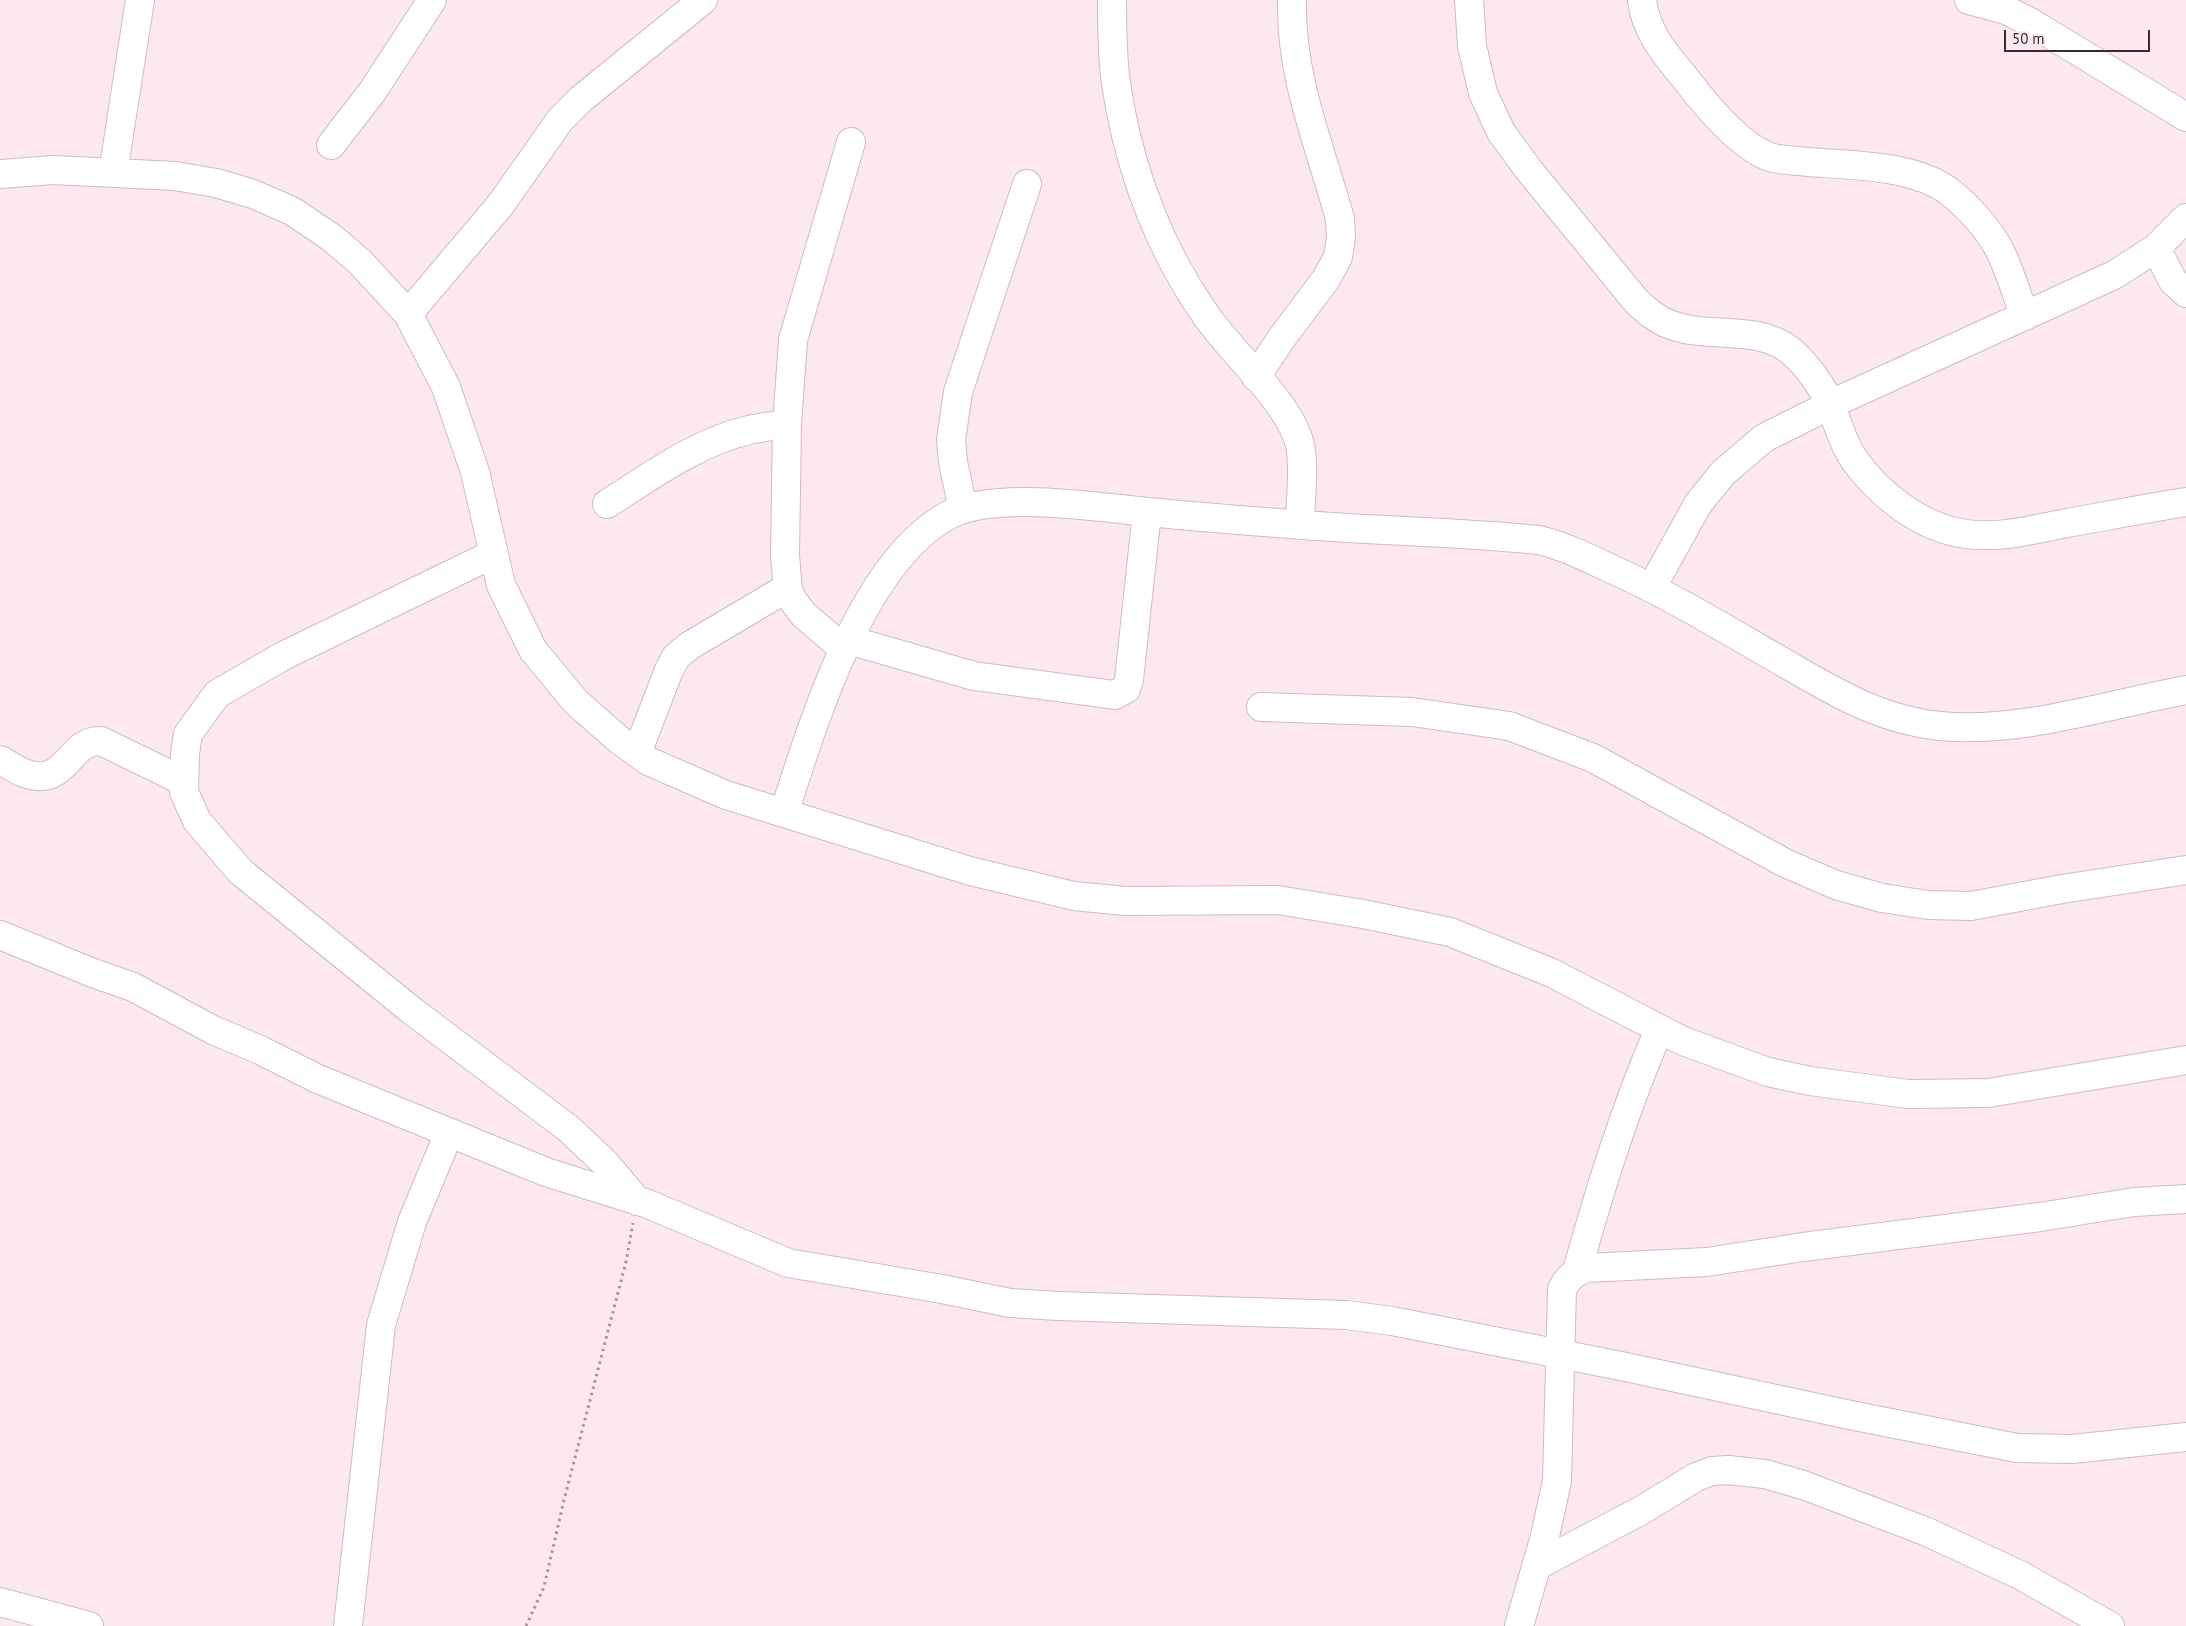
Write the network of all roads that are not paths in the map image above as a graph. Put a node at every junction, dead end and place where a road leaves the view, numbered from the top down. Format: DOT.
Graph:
graph roads {
  1 [pos="140,0"];
  2 [pos="703,0"];
  3 [pos="1112,0"];
  4 [pos="1292,0"];
  5 [pos="1469,0"];
  6 [pos="1642,0"];
  7 [pos="1969,0"];
  8 [pos="419,6"];
  9 [pos="2186,116"];
  10 [pos="851,142"];
  11 [pos="331,145"];
  12 [pos="112,173"];
  13 [pos="0,174"];
  14 [pos="1027,184"];
  15 [pos="2186,218"];
  16 [pos="2156,248"];
  17 [pos="2186,293"];
  18 [pos="408,314"];
  19 [pos="2024,316"];
  20 [pos="1256,377"];
  21 [pos="1830,405"];
  22 [pos="787,424"];
  23 [pos="2186,502"];
  24 [pos="607,504"];
  25 [pos="963,509"];
  26 [pos="1147,512"];
  27 [pos="1300,525"];
  28 [pos="493,554"];
  29 [pos="1652,587"];
  30 [pos="787,588"];
  31 [pos="847,644"];
  32 [pos="2186,690"];
  33 [pos="1261,707"];
  34 [pos="637,753"];
  35 [pos="0,760"];
  36 [pos="183,781"];
  37 [pos="784,813"];
  38 [pos="2186,870"];
  39 [pos="0,935"];
  40 [pos="1659,1030"];
  41 [pos="2186,1060"];
  42 [pos="449,1133"];
  43 [pos="2186,1198"];
  44 [pos="637,1201"];
  45 [pos="1577,1272"];
  46 [pos="1561,1354"];
  47 [pos="2186,1437"];
  48 [pos="1536,1566"];
  49 [pos="0,1602"];
  50 [pos="74,1624"];
  51 [pos="348,1626"];
  52 [pos="1519,1626"];
  53 [pos="2110,1626"];
  1 -- 12 [label="street"];
  2 -- 18 [label="street"];
  3 -- 20 [label="street"];
  4 -- 20 [label="street"];
  5 -- 21 [label="street"];
  6 -- 19 [label="street"];
  7 -- 9 [label="street"];
  8 -- 11 [label="street"];
  10 -- 22 [label="street"];
  12 -- 13 [label="street"];
  12 -- 18 [label="street"];
  14 -- 25 [label="street"];
  15 -- 16 [label="street"];
  16 -- 17 [label="street"];
  16 -- 19 [label="street"];
  18 -- 28 [label="street"];
  19 -- 21 [label="street"];
  20 -- 27 [label="street"];
  21 -- 23 [label="street"];
  21 -- 29 [label="street"];
  22 -- 24 [label="street"];
  22 -- 30 [label="street"];
  25 -- 26 [label="street"];
  25 -- 31 [label="street"];
  26 -- 27 [label="street"];
  26 -- 31 [label="street"];
  27 -- 29 [label="street"];
  28 -- 34 [label="street"];
  28 -- 36 [label="street"];
  29 -- 32 [label="street"];
  30 -- 31 [label="street"];
  30 -- 34 [label="street"];
  31 -- 37 [label="street"];
  33 -- 38 [label="street"];
  34 -- 37 [label="street"];
  35 -- 36 [label="street"];
  36 -- 44 [label="street"];
  37 -- 40 [label="street"];
  39 -- 42 [label="street"];
  40 -- 41 [label="street"];
  40 -- 45 [label="street"];
  42 -- 44 [label="street"];
  42 -- 51 [label="street"];
  43 -- 45 [label="street"];
  44 -- 46 [label="street"];
  45 -- 46 [label="street"];
  46 -- 47 [label="street"];
  46 -- 48 [label="street"];
  48 -- 52 [label="street"];
  48 -- 53 [label="street"];
  49 -- 50 [label="street"];
}
